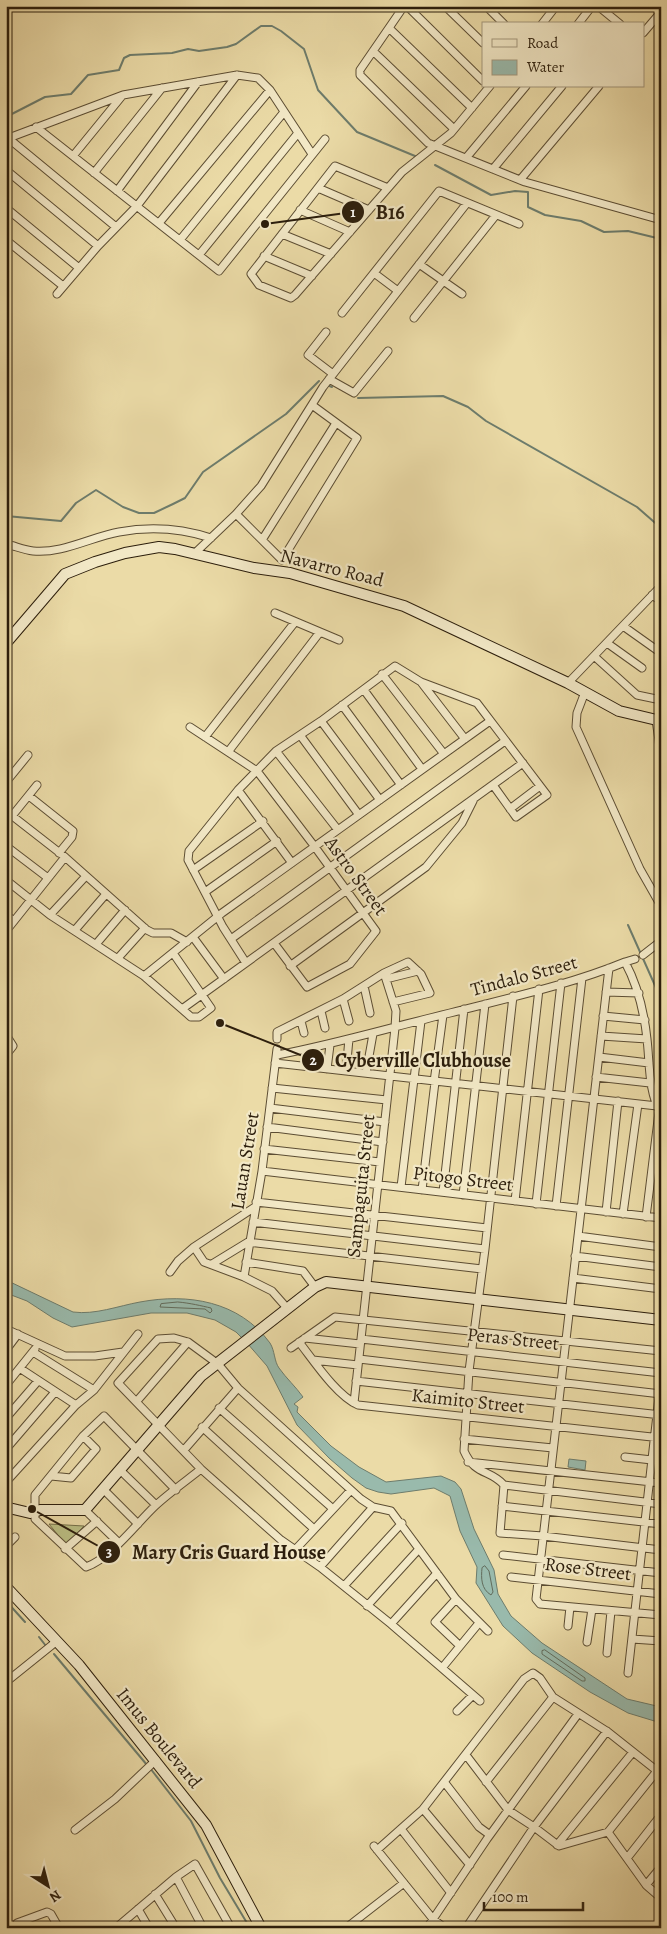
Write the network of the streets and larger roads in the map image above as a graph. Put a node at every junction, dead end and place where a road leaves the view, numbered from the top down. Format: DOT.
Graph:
graph roads {
  1 [pos="405,6"];
  2 [pos="446,6"];
  3 [pos="486,6"];
  4 [pos="556,6"];
  5 [pos="592,6"];
  6 [pos="598,6"];
  7 [pos="661,12"];
  8 [pos="502,22"];
  9 [pos="544,22"];
  10 [pos="580,22"];
  11 [pos="616,22"];
  12 [pos="389,28"];
  13 [pos="644,32"];
  14 [pos="482,42"];
  15 [pos="373,51"];
  16 [pos="237,75"];
  17 [pos="482,80"];
  18 [pos="198,82"];
  19 [pos="162,88"];
  20 [pos="487,88"];
  21 [pos="524,88"];
  22 [pos="560,88"];
  23 [pos="597,88"];
  24 [pos="270,90"];
  25 [pos="123,95"];
  26 [pos="472,108"];
  27 [pos="284,112"];
  28 [pos="36,127"];
  29 [pos="454,129"];
  30 [pos="298,133"];
  31 [pos="7,138"];
  32 [pos="325,139"];
  33 [pos="435,145"];
  34 [pos="312,154"];
  35 [pos="73,156"];
  36 [pos="466,158"];
  37 [pos="493,169"];
  38 [pos="6,170"];
  39 [pos="94,173"];
  40 [pos="520,180"];
  41 [pos="318,188"];
  42 [pos="388,188"];
  43 [pos="117,191"];
  44 [pos="468,203"];
  45 [pos="137,206"];
  46 [pos="6,208"];
  47 [pos="300,210"];
  48 [pos="369,210"];
  49 [pos="496,215"];
  50 [pos="661,220"];
  51 [pos="158,223"];
  52 [pos="519,224"];
  53 [pos="116,227"];
  54 [pos="350,232"];
  55 [pos="282,234"];
  56 [pos="6,240"];
  57 [pos="180,240"];
  58 [pos="98,246"];
  59 [pos="331,254"];
  60 [pos="199,255"];
  61 [pos="264,256"];
  62 [pos="420,264"];
  63 [pos="79,268"];
  64 [pos="374,273"];
  65 [pos="312,276"];
  66 [pos="444,281"];
  67 [pos="63,286"];
  68 [pos="398,291"];
  69 [pos="57,294"];
  70 [pos="462,294"];
  71 [pos="342,313"];
  72 [pos="414,318"];
  73 [pos="326,332"];
  74 [pos="388,351"];
  75 [pos="331,377"];
  76 [pos="312,405"];
  77 [pos="336,423"];
  78 [pos="236,514"];
  79 [pos="211,538"];
  80 [pos="262,540"];
  81 [pos="6,544"];
  82 [pos="195,553"];
  83 [pos="661,586"];
  84 [pos="652,595"];
  85 [pos="661,601"];
  86 [pos="275,613"];
  87 [pos="295,622"];
  88 [pos="623,626"];
  89 [pos="320,632"];
  90 [pos="339,640"];
  91 [pos="6,643"];
  92 [pos="607,643"];
  93 [pos="661,653"];
  94 [pos="594,656"];
  95 [pos="642,668"];
  96 [pos="382,674"];
  97 [pos="421,682"];
  98 [pos="568,683"];
  99 [pos="364,690"];
  100 [pos="585,692"];
  101 [pos="661,700"];
  102 [pos="342,705"];
  103 [pos="658,720"];
  104 [pos="321,721"];
  105 [pos="490,721"];
  106 [pos="190,727"];
  107 [pos="300,735"];
  108 [pos="205,737"];
  109 [pos="465,739"];
  110 [pos="660,739"];
  111 [pos="505,741"];
  112 [pos="276,751"];
  113 [pos="228,752"];
  114 [pos="444,754"];
  115 [pos="661,754"];
  116 [pos="28,755"];
  117 [pos="523,763"];
  118 [pos="422,770"];
  119 [pos="256,771"];
  120 [pos="6,782"];
  121 [pos="493,784"];
  122 [pos="37,785"];
  123 [pos="401,785"];
  124 [pos="540,786"];
  125 [pos="238,790"];
  126 [pos="28,796"];
  127 [pos="474,798"];
  128 [pos="380,800"];
  129 [pos="510,809"];
  130 [pos="9,813"];
  131 [pos="359,815"];
  132 [pos="263,821"];
  133 [pos="338,830"];
  134 [pos="277,841"];
  135 [pos="6,846"];
  136 [pos="315,847"];
  137 [pos="62,855"];
  138 [pos="292,863"];
  139 [pos="331,868"];
  140 [pos="194,870"];
  141 [pos="86,876"];
  142 [pos="48,878"];
  143 [pos="6,880"];
  144 [pos="347,890"];
  145 [pos="206,892"];
  146 [pos="106,894"];
  147 [pos="30,900"];
  148 [pos="661,906"];
  149 [pos="125,910"];
  150 [pos="363,914"];
  151 [pos="6,915"];
  152 [pos="50,915"];
  153 [pos="218,917"];
  154 [pos="14,921"];
  155 [pos="145,928"];
  156 [pos="6,930"];
  157 [pos="75,930"];
  158 [pos="231,939"];
  159 [pos="190,940"];
  160 [pos="661,942"];
  161 [pos="274,943"];
  162 [pos="97,944"];
  163 [pos="173,953"];
  164 [pos="643,955"];
  165 [pos="118,958"];
  166 [pos="635,959"];
  167 [pos="625,962"];
  168 [pos="246,963"];
  169 [pos="290,966"];
  170 [pos="609,968"];
  171 [pos="418,971"];
  172 [pos="144,976"];
  173 [pos="385,976"];
  174 [pos="582,978"];
  175 [pos="224,979"];
  176 [pos="561,983"];
  177 [pos="364,986"];
  178 [pos="539,989"];
  179 [pos="606,992"];
  180 [pos="639,993"];
  181 [pos="202,994"];
  182 [pos="512,996"];
  183 [pos="343,999"];
  184 [pos="393,1002"];
  185 [pos="485,1004"];
  186 [pos="182,1009"];
  187 [pos="464,1009"];
  188 [pos="321,1011"];
  189 [pos="370,1013"];
  190 [pos="443,1014"];
  191 [pos="603,1016"];
  192 [pos="645,1020"];
  193 [pos="301,1021"];
  194 [pos="349,1021"];
  195 [pos="421,1021"];
  196 [pos="324,1028"];
  197 [pos="395,1028"];
  198 [pos="304,1033"];
  199 [pos="6,1034"];
  200 [pos="373,1034"];
  201 [pos="601,1036"];
  202 [pos="277,1039"];
  203 [pos="348,1039"];
  204 [pos="647,1040"];
  205 [pos="330,1045"];
  206 [pos="277,1052"];
  207 [pos="6,1055"];
  208 [pos="598,1057"];
  209 [pos="275,1063"];
  210 [pos="649,1063"];
  211 [pos="326,1069"];
  212 [pos="346,1071"];
  213 [pos="366,1074"];
  214 [pos="390,1076"];
  215 [pos="596,1077"];
  216 [pos="413,1080"];
  217 [pos="434,1082"];
  218 [pos="454,1083"];
  219 [pos="650,1083"];
  220 [pos="476,1086"];
  221 [pos="272,1088"];
  222 [pos="502,1088"];
  223 [pos="527,1091"];
  224 [pos="548,1094"];
  225 [pos="569,1097"];
  226 [pos="594,1099"];
  227 [pos="387,1100"];
  228 [pos="618,1102"];
  229 [pos="638,1104"];
  230 [pos="270,1108"];
  231 [pos="659,1111"];
  232 [pos="385,1122"];
  233 [pos="267,1127"];
  234 [pos="382,1142"];
  235 [pos="264,1148"];
  236 [pos="380,1162"];
  237 [pos="262,1171"];
  238 [pos="378,1185"];
  239 [pos="401,1188"];
  240 [pos="422,1190"];
  241 [pos="443,1192"];
  242 [pos="464,1195"];
  243 [pos="490,1198"];
  244 [pos="515,1201"];
  245 [pos="256,1204"];
  246 [pos="536,1204"];
  247 [pos="556,1206"];
  248 [pos="581,1209"];
  249 [pos="606,1212"];
  250 [pos="623,1214"];
  251 [pos="374,1215"];
  252 [pos="646,1216"];
  253 [pos="661,1218"];
  254 [pos="252,1222"];
  255 [pos="487,1228"];
  256 [pos="372,1235"];
  257 [pos="578,1236"];
  258 [pos="248,1242"];
  259 [pos="194,1247"];
  260 [pos="661,1247"];
  261 [pos="485,1249"];
  262 [pos="575,1256"];
  263 [pos="370,1258"];
  264 [pos="246,1262"];
  265 [pos="212,1264"];
  266 [pos="661,1267"];
  267 [pos="482,1269"];
  268 [pos="170,1272"];
  269 [pos="244,1277"];
  270 [pos="573,1278"];
  271 [pos="367,1286"];
  272 [pos="315,1287"];
  273 [pos="661,1289"];
  274 [pos="479,1299"];
  275 [pos="287,1308"];
  276 [pos="569,1309"];
  277 [pos="363,1319"];
  278 [pos="661,1320"];
  279 [pos="6,1329"];
  280 [pos="474,1331"];
  281 [pos="18,1334"];
  282 [pos="138,1334"];
  283 [pos="302,1340"];
  284 [pos="565,1340"];
  285 [pos="188,1342"];
  286 [pos="360,1342"];
  287 [pos="37,1344"];
  288 [pos="291,1348"];
  289 [pos="6,1350"];
  290 [pos="33,1352"];
  291 [pos="123,1352"];
  292 [pos="472,1352"];
  293 [pos="661,1352"];
  294 [pos="313,1360"];
  295 [pos="563,1361"];
  296 [pos="358,1362"];
  297 [pos="218,1364"];
  298 [pos="21,1369"];
  299 [pos="469,1372"];
  300 [pos="661,1373"];
  301 [pos="661,1379"];
  302 [pos="38,1380"];
  303 [pos="561,1380"];
  304 [pos="356,1381"];
  305 [pos="6,1385"];
  306 [pos="238,1388"];
  307 [pos="94,1390"];
  308 [pos="55,1392"];
  309 [pos="467,1392"];
  310 [pos="660,1394"];
  311 [pos="137,1401"];
  312 [pos="558,1402"];
  313 [pos="354,1403"];
  314 [pos="76,1404"];
  315 [pos="219,1408"];
  316 [pos="659,1414"];
  317 [pos="6,1418"];
  318 [pos="464,1418"];
  319 [pos="159,1426"];
  320 [pos="202,1427"];
  321 [pos="555,1427"];
  322 [pos="83,1436"];
  323 [pos="657,1438"];
  324 [pos="464,1439"];
  325 [pos="553,1448"];
  326 [pos="6,1449"];
  327 [pos="138,1450"];
  328 [pos="184,1450"];
  329 [pos="625,1457"];
  330 [pos="652,1460"];
  331 [pos="468,1462"];
  332 [pos="661,1462"];
  333 [pos="201,1469"];
  334 [pos="550,1469"];
  335 [pos="120,1470"];
  336 [pos="51,1476"];
  337 [pos="649,1481"];
  338 [pos="6,1482"];
  339 [pos="661,1483"];
  340 [pos="504,1485"];
  341 [pos="103,1489"];
  342 [pos="176,1490"];
  343 [pos="351,1490"];
  344 [pos="548,1490"];
  345 [pos="647,1502"];
  346 [pos="661,1504"];
  347 [pos="156,1505"];
  348 [pos="502,1506"];
  349 [pos="373,1507"];
  350 [pos="332,1508"];
  351 [pos="6,1510"];
  352 [pos="37,1510"];
  353 [pos="85,1510"];
  354 [pos="546,1510"];
  355 [pos="97,1521"];
  356 [pos="645,1522"];
  357 [pos="402,1523"];
  358 [pos="138,1524"];
  359 [pos="661,1524"];
  360 [pos="314,1528"];
  361 [pos="543,1536"];
  362 [pos="16,1537"];
  363 [pos="118,1542"];
  364 [pos="6,1546"];
  365 [pos="642,1548"];
  366 [pos="66,1549"];
  367 [pos="419,1549"];
  368 [pos="661,1550"];
  369 [pos="294,1551"];
  370 [pos="503,1555"];
  371 [pos="539,1558"];
  372 [pos="320,1567"];
  373 [pos="639,1570"];
  374 [pos="661,1573"];
  375 [pos="437,1574"];
  376 [pos="511,1577"];
  377 [pos="537,1579"];
  378 [pos="344,1586"];
  379 [pos="6,1587"];
  380 [pos="636,1591"];
  381 [pos="661,1594"];
  382 [pos="456,1599"];
  383 [pos="367,1606"];
  384 [pos="570,1607"];
  385 [pos="592,1609"];
  386 [pos="611,1611"];
  387 [pos="635,1613"];
  388 [pos="661,1615"];
  389 [pos="479,1623"];
  390 [pos="391,1624"];
  391 [pos="568,1626"];
  392 [pos="488,1630"];
  393 [pos="632,1639"];
  394 [pos="57,1641"];
  395 [pos="661,1641"];
  396 [pos="587,1642"];
  397 [pos="459,1645"];
  398 [pos="607,1653"];
  399 [pos="442,1668"];
  400 [pos="628,1673"];
  401 [pos="6,1682"];
  402 [pos="473,1695"];
  403 [pos="553,1697"];
  404 [pos="480,1701"];
  405 [pos="457,1711"];
  406 [pos="578,1714"];
  407 [pos="607,1731"];
  408 [pos="633,1752"];
  409 [pos="466,1755"];
  410 [pos="156,1760"];
  411 [pos="659,1772"];
  412 [pos="486,1782"];
  413 [pos="445,1783"];
  414 [pos="423,1809"];
  415 [pos="508,1810"];
  416 [pos="661,1816"];
  417 [pos="534,1827"];
  418 [pos="75,1830"];
  419 [pos="401,1830"];
  420 [pos="608,1832"];
  421 [pos="490,1835"];
  422 [pos="557,1845"];
  423 [pos="628,1857"];
  424 [pos="470,1865"];
  425 [pos="661,1867"];
  426 [pos="176,1876"];
  427 [pos="404,1883"];
  428 [pos="646,1885"];
  429 [pos="451,1892"];
  430 [pos="155,1894"];
  431 [pos="661,1898"];
  432 [pos="138,1909"];
  433 [pos="433,1919"];
  434 [pos="355,1921"];
  435 [pos="118,1927"];
  436 [pos="15,1928"];
  437 [pos="59,1928"];
  438 [pos="149,1928"];
  439 [pos="176,1928"];
  440 [pos="203,1928"];
  441 [pos="231,1928"];
  442 [pos="260,1928"];
  443 [pos="346,1928"];
  444 [pos="360,1928"];
  445 [pos="428,1928"];
  446 [pos="445,1928"];
  447 [pos="466,1928"];
  1 -- 12 [label="street"];
  1 -- 17 [label="street"];
  2 -- 14 [label="street"];
  3 -- 8 [label="street"];
  4 -- 9 [label="street"];
  5 -- 10 [label="street"];
  6 -- 11 [label="street"];
  7 -- 13 [label="street"];
  12 -- 15 [label="street"];
  12 -- 26 [label="street"];
  15 -- 29 [label="street"];
  15 -- 33 [label="street"];
  16 -- 18 [label="street"];
  16 -- 24 [label="street"];
  16 -- 45 [label="street"];
  18 -- 19 [label="street"];
  18 -- 43 [label="street"];
  19 -- 25 [label="street"];
  19 -- 39 [label="street"];
  20 -- 26 [label="street"];
  21 -- 36 [label="street"];
  22 -- 37 [label="street"];
  23 -- 40 [label="street"];
  24 -- 27 [label="street"];
  24 -- 51 [label="street"];
  25 -- 28 [label="street"];
  25 -- 35 [label="street"];
  26 -- 29 [label="street"];
  27 -- 30 [label="street"];
  27 -- 57 [label="street"];
  28 -- 31 [label="street"];
  28 -- 35 [label="street"];
  29 -- 33 [label="street"];
  30 -- 34 [label="street"];
  30 -- 60 [label="street"];
  31 -- 53 [label="street"];
  32 -- 34 [label="street"];
  33 -- 36 [label="street"];
  33 -- 42 [label="street"];
  34 -- 60 [label="street"];
  35 -- 39 [label="street"];
  36 -- 37 [label="street"];
  37 -- 40 [label="street"];
  38 -- 58 [label="street"];
  39 -- 43 [label="street"];
  40 -- 50 [label="street"];
  41 -- 42 [label="street"];
  41 -- 47 [label="street"];
  41 -- 48 [label="street"];
  42 -- 48 [label="street"];
  43 -- 45 [label="street"];
  44 -- 49 [label="street"];
  44 -- 62 [label="street"];
  44 -- 64 [label="street"];
  45 -- 51 [label="street"];
  45 -- 53 [label="street"];
  46 -- 63 [label="street"];
  47 -- 54 [label="street"];
  47 -- 55 [label="street"];
  48 -- 54 [label="street"];
  49 -- 52 [label="street"];
  49 -- 66 [label="street"];
  51 -- 57 [label="street"];
  53 -- 58 [label="street"];
  54 -- 59 [label="street"];
  55 -- 59 [label="street"];
  55 -- 61 [label="street"];
  56 -- 67 [label="street"];
  57 -- 60 [label="street"];
  58 -- 63 [label="street"];
  59 -- 65 [label="street"];
  61 -- 65 [label="street"];
  61 -- 65 [label="street"];
  62 -- 66 [label="street"];
  62 -- 68 [label="street"];
  63 -- 67 [label="street"];
  64 -- 68 [label="street"];
  64 -- 71 [label="street"];
  66 -- 70 [label="street"];
  66 -- 72 [label="street"];
  67 -- 69 [label="street"];
  68 -- 75 [label="street"];
  73 -- 75 [label="street"];
  74 -- 75 [label="street"];
  75 -- 76 [label="street"];
  76 -- 77 [label="street"];
  76 -- 78 [label="street"];
  77 -- 80 [label="street"];
  77 -- 80 [label="street"];
  78 -- 79 [label="street"];
  78 -- 80 [label="street"];
  79 -- 81 [label="street"];
  79 -- 82 [label="street"];
  82 -- 91 [label="street, Navarro Road"];
  82 -- 98 [label="street, Navarro Road"];
  83 -- 84 [label="street"];
  84 -- 85 [label="street"];
  84 -- 88 [label="street"];
  86 -- 87 [label="street"];
  87 -- 89 [label="street"];
  87 -- 108 [label="street"];
  88 -- 92 [label="street"];
  88 -- 93 [label="street"];
  89 -- 90 [label="street"];
  89 -- 113 [label="street"];
  92 -- 94 [label="street"];
  92 -- 95 [label="street"];
  94 -- 98 [label="street"];
  94 -- 101 [label="street"];
  96 -- 97 [label="street"];
  96 -- 99 [label="street"];
  96 -- 114 [label="street"];
  97 -- 105 [label="street"];
  97 -- 109 [label="street"];
  98 -- 100 [label="street, Navarro Road"];
  99 -- 102 [label="street"];
  99 -- 118 [label="street"];
  100 -- 103 [label="street, Navarro Road"];
  100 -- 148 [label="street"];
  102 -- 104 [label="street"];
  102 -- 123 [label="street"];
  103 -- 110 [label="street"];
  104 -- 107 [label="street"];
  104 -- 128 [label="street"];
  105 -- 109 [label="street"];
  105 -- 111 [label="street"];
  106 -- 108 [label="street, Astro Street"];
  107 -- 112 [label="street"];
  107 -- 131 [label="street"];
  108 -- 113 [label="street, Astro Street"];
  109 -- 114 [label="street"];
  110 -- 115 [label="street"];
  111 -- 117 [label="street"];
  111 -- 139 [label="street"];
  112 -- 119 [label="street"];
  112 -- 133 [label="street"];
  113 -- 119 [label="street, Astro Street"];
  114 -- 118 [label="street"];
  116 -- 120 [label="street"];
  117 -- 121 [label="street"];
  117 -- 124 [label="street"];
  118 -- 123 [label="street"];
  119 -- 125 [label="street"];
  119 -- 136 [label="street, Astro Street"];
  121 -- 127 [label="street"];
  121 -- 129 [label="street"];
  122 -- 126 [label="street"];
  123 -- 128 [label="street"];
  124 -- 129 [label="street"];
  124 -- 129 [label="street"];
  125 -- 132 [label="street"];
  125 -- 140 [label="street"];
  126 -- 130 [label="street"];
  126 -- 137 [label="street"];
  127 -- 144 [label="street"];
  127 -- 150 [label="street"];
  128 -- 131 [label="street"];
  130 -- 137 [label="street"];
  131 -- 133 [label="street"];
  132 -- 134 [label="street"];
  132 -- 140 [label="street"];
  133 -- 136 [label="street"];
  134 -- 138 [label="street"];
  134 -- 145 [label="street"];
  135 -- 142 [label="street"];
  136 -- 138 [label="street"];
  136 -- 139 [label="street, Astro Street"];
  137 -- 141 [label="street"];
  137 -- 142 [label="street"];
  138 -- 153 [label="street"];
  139 -- 144 [label="street, Astro Street"];
  139 -- 158 [label="street"];
  140 -- 145 [label="street"];
  141 -- 146 [label="street"];
  141 -- 152 [label="street"];
  142 -- 147 [label="street"];
  143 -- 147 [label="street"];
  144 -- 150 [label="street, Astro Street"];
  144 -- 161 [label="street"];
  145 -- 153 [label="street"];
  146 -- 149 [label="street"];
  146 -- 157 [label="street"];
  147 -- 152 [label="street"];
  147 -- 154 [label="street"];
  149 -- 155 [label="street"];
  149 -- 162 [label="street"];
  150 -- 169 [label="street"];
  150 -- 169 [label="street, Astro Street"];
  151 -- 154 [label="street"];
  152 -- 157 [label="street"];
  153 -- 158 [label="street"];
  153 -- 159 [label="street"];
  154 -- 156 [label="street"];
  155 -- 159 [label="street"];
  155 -- 165 [label="street"];
  157 -- 162 [label="street"];
  158 -- 168 [label="street"];
  159 -- 163 [label="street"];
  159 -- 175 [label="street"];
  160 -- 164 [label="street"];
  161 -- 168 [label="street"];
  161 -- 169 [label="street, Astro Street"];
  162 -- 165 [label="street"];
  163 -- 172 [label="street"];
  163 -- 181 [label="street"];
  165 -- 172 [label="street"];
  166 -- 167 [label="street, Tindalo Street"];
  167 -- 170 [label="street, Tindalo Street"];
  167 -- 180 [label="street"];
  168 -- 175 [label="street"];
  170 -- 174 [label="street, Tindalo Street"];
  170 -- 179 [label="street"];
  171 -- 173 [label="street"];
  171 -- 173 [label="street"];
  171 -- 184 [label="street"];
  172 -- 186 [label="street"];
  173 -- 177 [label="street"];
  173 -- 184 [label="street, Sampaguita Street"];
  174 -- 176 [label="street, Tindalo Street"];
  174 -- 225 [label="street"];
  175 -- 181 [label="street"];
  176 -- 178 [label="street, Tindalo Street"];
  176 -- 224 [label="street"];
  177 -- 183 [label="street"];
  177 -- 189 [label="street"];
  178 -- 182 [label="street, Tindalo Street"];
  178 -- 223 [label="street"];
  179 -- 180 [label="street"];
  179 -- 191 [label="street"];
  180 -- 192 [label="street"];
  181 -- 186 [label="street"];
  181 -- 186 [label="street"];
  182 -- 185 [label="street, Tindalo Street"];
  182 -- 222 [label="street"];
  183 -- 188 [label="street"];
  183 -- 194 [label="street"];
  184 -- 197 [label="street, Sampaguita Street"];
  185 -- 187 [label="street, Tindalo Street"];
  185 -- 220 [label="street"];
  187 -- 190 [label="street, Tindalo Street"];
  187 -- 218 [label="street"];
  188 -- 193 [label="street"];
  188 -- 196 [label="street"];
  190 -- 195 [label="street, Tindalo Street"];
  190 -- 217 [label="street"];
  191 -- 192 [label="street"];
  191 -- 201 [label="street"];
  192 -- 204 [label="street"];
  193 -- 198 [label="street"];
  193 -- 202 [label="street"];
  195 -- 197 [label="street, Tindalo Street"];
  195 -- 216 [label="street"];
  197 -- 200 [label="street, Tindalo Street"];
  197 -- 214 [label="street, Sampaguita Street"];
  199 -- 207 [label="street"];
  200 -- 203 [label="street, Tindalo Street"];
  200 -- 213 [label="street"];
  201 -- 204 [label="street"];
  201 -- 208 [label="street"];
  203 -- 205 [label="street, Tindalo Street"];
  203 -- 212 [label="street"];
  204 -- 210 [label="street"];
  205 -- 206 [label="street, Tindalo Street"];
  205 -- 211 [label="street"];
  206 -- 209 [label="street, Lauan Street"];
  208 -- 210 [label="street"];
  208 -- 215 [label="street"];
  209 -- 211 [label="street"];
  209 -- 221 [label="street, Lauan Street"];
  210 -- 219 [label="street"];
  211 -- 212 [label="street"];
  212 -- 213 [label="street"];
  213 -- 214 [label="street"];
  214 -- 216 [label="street"];
  214 -- 227 [label="street, Sampaguita Street"];
  215 -- 219 [label="street"];
  215 -- 226 [label="street"];
  216 -- 217 [label="street"];
  216 -- 239 [label="street"];
  217 -- 218 [label="street"];
  217 -- 240 [label="street"];
  218 -- 220 [label="street"];
  218 -- 241 [label="street"];
  219 -- 231 [label="street"];
  220 -- 222 [label="street"];
  220 -- 242 [label="street"];
  221 -- 227 [label="street"];
  221 -- 230 [label="street, Lauan Street"];
  222 -- 223 [label="street"];
  222 -- 243 [label="street"];
  223 -- 224 [label="street"];
  223 -- 244 [label="street"];
  224 -- 225 [label="street"];
  224 -- 246 [label="street"];
  225 -- 226 [label="street"];
  225 -- 247 [label="street"];
  226 -- 228 [label="street"];
  226 -- 248 [label="street"];
  227 -- 232 [label="street, Sampaguita Street"];
  228 -- 229 [label="street"];
  228 -- 249 [label="street"];
  229 -- 231 [label="street"];
  229 -- 250 [label="street"];
  230 -- 232 [label="street"];
  230 -- 233 [label="street, Lauan Street"];
  231 -- 252 [label="street"];
  232 -- 234 [label="street, Sampaguita Street"];
  233 -- 234 [label="street"];
  233 -- 235 [label="street, Lauan Street"];
  234 -- 236 [label="street, Sampaguita Street"];
  235 -- 236 [label="street"];
  235 -- 237 [label="street, Lauan Street"];
  236 -- 238 [label="street, Sampaguita Street"];
  237 -- 238 [label="street, Pitogo Street"];
  237 -- 245 [label="street, Lauan Street"];
  238 -- 239 [label="street, Pitogo Street"];
  238 -- 251 [label="street, Sampaguita Street"];
  239 -- 240 [label="street, Pitogo Street"];
  240 -- 241 [label="street, Pitogo Street"];
  241 -- 242 [label="street, Pitogo Street"];
  242 -- 243 [label="street, Pitogo Street"];
  243 -- 244 [label="street, Pitogo Street"];
  243 -- 255 [label="street"];
  244 -- 246 [label="street, Pitogo Street"];
  245 -- 251 [label="street"];
  245 -- 254 [label="street, Lauan Street"];
  245 -- 259 [label="street"];
  246 -- 247 [label="street, Pitogo Street"];
  247 -- 248 [label="street, Pitogo Street"];
  248 -- 249 [label="street, Pitogo Street"];
  248 -- 257 [label="street"];
  249 -- 250 [label="street, Pitogo Street"];
  250 -- 252 [label="street, Pitogo Street"];
  251 -- 255 [label="street"];
  251 -- 256 [label="street, Sampaguita Street"];
  252 -- 253 [label="street, Pitogo Street"];
  254 -- 256 [label="street"];
  254 -- 258 [label="street, Lauan Street"];
  255 -- 261 [label="street"];
  256 -- 261 [label="street"];
  256 -- 263 [label="street, Sampaguita Street"];
  257 -- 260 [label="street"];
  257 -- 262 [label="street"];
  258 -- 263 [label="street"];
  258 -- 264 [label="street, Lauan Street"];
  258 -- 265 [label="street"];
  259 -- 265 [label="street"];
  259 -- 268 [label="street"];
  261 -- 267 [label="street"];
  262 -- 266 [label="street"];
  262 -- 270 [label="street"];
  263 -- 267 [label="street"];
  263 -- 271 [label="street, Sampaguita Street"];
  264 -- 269 [label="street, Lauan Street"];
  264 -- 272 [label="street"];
  265 -- 269 [label="street"];
  267 -- 274 [label="street"];
  269 -- 275 [label="street"];
  270 -- 273 [label="street"];
  270 -- 276 [label="street"];
  271 -- 272 [label="street"];
  271 -- 274 [label="street"];
  271 -- 277 [label="street, Sampaguita Street"];
  272 -- 275 [label="street"];
  274 -- 276 [label="street"];
  274 -- 280 [label="street"];
  275 -- 297 [label="street"];
  276 -- 278 [label="street"];
  276 -- 284 [label="street"];
  277 -- 280 [label="street"];
  277 -- 283 [label="street"];
  277 -- 286 [label="street, Sampaguita Street"];
  279 -- 281 [label="street"];
  280 -- 284 [label="street"];
  280 -- 292 [label="street"];
  281 -- 287 [label="street"];
  281 -- 289 [label="street"];
  282 -- 291 [label="street"];
  283 -- 286 [label="street, Peras Street"];
  283 -- 288 [label="street"];
  283 -- 294 [label="street"];
  284 -- 293 [label="street"];
  284 -- 295 [label="street"];
  285 -- 297 [label="street"];
  285 -- 311 [label="street"];
  285 -- 311 [label="street"];
  286 -- 292 [label="street, Peras Street"];
  286 -- 296 [label="street, Sampaguita Street"];
  287 -- 290 [label="street"];
  287 -- 291 [label="street"];
  290 -- 298 [label="street"];
  290 -- 307 [label="street"];
  291 -- 307 [label="street"];
  292 -- 295 [label="street, Peras Street"];
  292 -- 299 [label="street"];
  294 -- 296 [label="street"];
  294 -- 313 [label="street"];
  295 -- 300 [label="street, Peras Street"];
  295 -- 303 [label="street"];
  296 -- 299 [label="street"];
  296 -- 304 [label="street, Sampaguita Street"];
  297 -- 306 [label="street"];
  297 -- 319 [label="street"];
  298 -- 302 [label="street"];
  298 -- 305 [label="street"];
  299 -- 303 [label="street"];
  299 -- 309 [label="street"];
  301 -- 310 [label="street"];
  302 -- 308 [label="street"];
  302 -- 317 [label="street"];
  303 -- 310 [label="street"];
  303 -- 312 [label="street"];
  304 -- 309 [label="street"];
  304 -- 313 [label="street, Sampaguita Street"];
  306 -- 315 [label="street"];
  306 -- 343 [label="street"];
  307 -- 314 [label="street"];
  308 -- 314 [label="street"];
  308 -- 326 [label="street"];
  309 -- 312 [label="street"];
  309 -- 318 [label="street"];
  310 -- 316 [label="street"];
  311 -- 319 [label="street"];
  312 -- 316 [label="street"];
  312 -- 321 [label="street"];
  313 -- 318 [label="street, Kaimito Street"];
  314 -- 338 [label="street"];
  315 -- 320 [label="street"];
  315 -- 350 [label="street"];
  316 -- 323 [label="street"];
  318 -- 321 [label="street, Kaimito Street"];
  318 -- 324 [label="street"];
  319 -- 327 [label="street"];
  319 -- 328 [label="street"];
  320 -- 328 [label="street"];
  320 -- 360 [label="street"];
  321 -- 323 [label="street, Kaimito Street"];
  321 -- 325 [label="street"];
  322 -- 327 [label="street"];
  322 -- 336 [label="street"];
  322 -- 336 [label="street"];
  323 -- 330 [label="street"];
  324 -- 325 [label="street"];
  324 -- 331 [label="street"];
  325 -- 334 [label="street"];
  327 -- 335 [label="street"];
  327 -- 342 [label="street"];
  328 -- 333 [label="street"];
  329 -- 330 [label="street"];
  330 -- 332 [label="street"];
  330 -- 337 [label="street"];
  331 -- 334 [label="street"];
  331 -- 340 [label="street"];
  333 -- 342 [label="street"];
  333 -- 369 [label="street"];
  334 -- 337 [label="street"];
  334 -- 344 [label="street"];
  335 -- 341 [label="street"];
  335 -- 347 [label="street"];
  336 -- 352 [label="street"];
  337 -- 339 [label="street"];
  337 -- 345 [label="street"];
  340 -- 344 [label="street"];
  340 -- 348 [label="street"];
  341 -- 353 [label="street"];
  341 -- 358 [label="street"];
  342 -- 347 [label="street"];
  343 -- 349 [label="street"];
  343 -- 350 [label="street"];
  344 -- 345 [label="street"];
  344 -- 354 [label="street"];
  345 -- 346 [label="street"];
  345 -- 356 [label="street"];
  347 -- 358 [label="street"];
  348 -- 354 [label="street"];
  348 -- 361 [label="street"];
  349 -- 357 [label="street"];
  349 -- 372 [label="street"];
  350 -- 360 [label="street"];
  351 -- 352 [label="street"];
  352 -- 353 [label="street"];
  352 -- 366 [label="street"];
  353 -- 355 [label="street"];
  354 -- 356 [label="street"];
  354 -- 361 [label="street"];
  355 -- 363 [label="street"];
  355 -- 366 [label="street"];
  356 -- 359 [label="street"];
  356 -- 365 [label="street"];
  357 -- 367 [label="street"];
  357 -- 378 [label="street"];
  358 -- 363 [label="street"];
  360 -- 369 [label="street"];
  361 -- 365 [label="street"];
  361 -- 371 [label="street"];
  362 -- 364 [label="street"];
  363 -- 366 [label="street"];
  365 -- 368 [label="street"];
  365 -- 373 [label="street"];
  367 -- 375 [label="street"];
  367 -- 383 [label="street"];
  369 -- 372 [label="street"];
  370 -- 371 [label="street"];
  371 -- 373 [label="street"];
  371 -- 377 [label="street"];
  372 -- 378 [label="street"];
  373 -- 374 [label="street"];
  373 -- 380 [label="street"];
  375 -- 382 [label="street"];
  375 -- 390 [label="street"];
  376 -- 377 [label="street, Rose Street"];
  377 -- 380 [label="street, Rose Street"];
  377 -- 384 [label="street"];
  378 -- 383 [label="street"];
  379 -- 394 [label="street, Imus Boulevard"];
  380 -- 381 [label="street, Rose Street"];
  380 -- 387 [label="street"];
  382 -- 389 [label="street"];
  382 -- 397 [label="street"];
  383 -- 390 [label="street"];
  384 -- 385 [label="street"];
  384 -- 391 [label="street"];
  385 -- 386 [label="street"];
  385 -- 396 [label="street"];
  386 -- 387 [label="street"];
  386 -- 398 [label="street"];
  387 -- 388 [label="street"];
  387 -- 393 [label="street"];
  389 -- 392 [label="street"];
  389 -- 397 [label="street"];
  390 -- 399 [label="street"];
  393 -- 395 [label="street"];
  393 -- 400 [label="street"];
  394 -- 401 [label="street"];
  394 -- 410 [label="street, Imus Boulevard"];
  397 -- 399 [label="street"];
  399 -- 402 [label="street"];
  402 -- 404 [label="street"];
  402 -- 405 [label="street"];
  403 -- 406 [label="street"];
  403 -- 409 [label="street"];
  403 -- 412 [label="street"];
  406 -- 407 [label="street"];
  406 -- 415 [label="street"];
  407 -- 408 [label="street"];
  407 -- 417 [label="street"];
  408 -- 411 [label="street"];
  408 -- 422 [label="street"];
  409 -- 412 [label="street"];
  409 -- 413 [label="street"];
  410 -- 418 [label="street"];
  410 -- 442 [label="street, Imus Boulevard"];
  411 -- 420 [label="street"];
  412 -- 415 [label="street"];
  413 -- 414 [label="street"];
  413 -- 421 [label="street"];
  414 -- 419 [label="street"];
  414 -- 424 [label="street"];
  415 -- 417 [label="street"];
  415 -- 421 [label="street"];
  416 -- 423 [label="street"];
  417 -- 422 [label="street"];
  417 -- 447 [label="street"];
  419 -- 427 [label="street"];
  419 -- 429 [label="street"];
  420 -- 422 [label="street"];
  420 -- 423 [label="street"];
  421 -- 424 [label="street"];
  423 -- 428 [label="street"];
  424 -- 429 [label="street"];
  425 -- 428 [label="street"];
  426 -- 430 [label="street"];
  426 -- 440 [label="street"];
  426 -- 441 [label="street"];
  427 -- 433 [label="street"];
  427 -- 434 [label="street"];
  428 -- 431 [label="street"];
  429 -- 433 [label="street"];
  430 -- 432 [label="street"];
  430 -- 439 [label="street"];
  432 -- 435 [label="street"];
  432 -- 438 [label="street"];
  433 -- 445 [label="street"];
  433 -- 446 [label="street"];
  434 -- 443 [label="street"];
  434 -- 444 [label="street"];
  436 -- 437 [label="street"];
}
